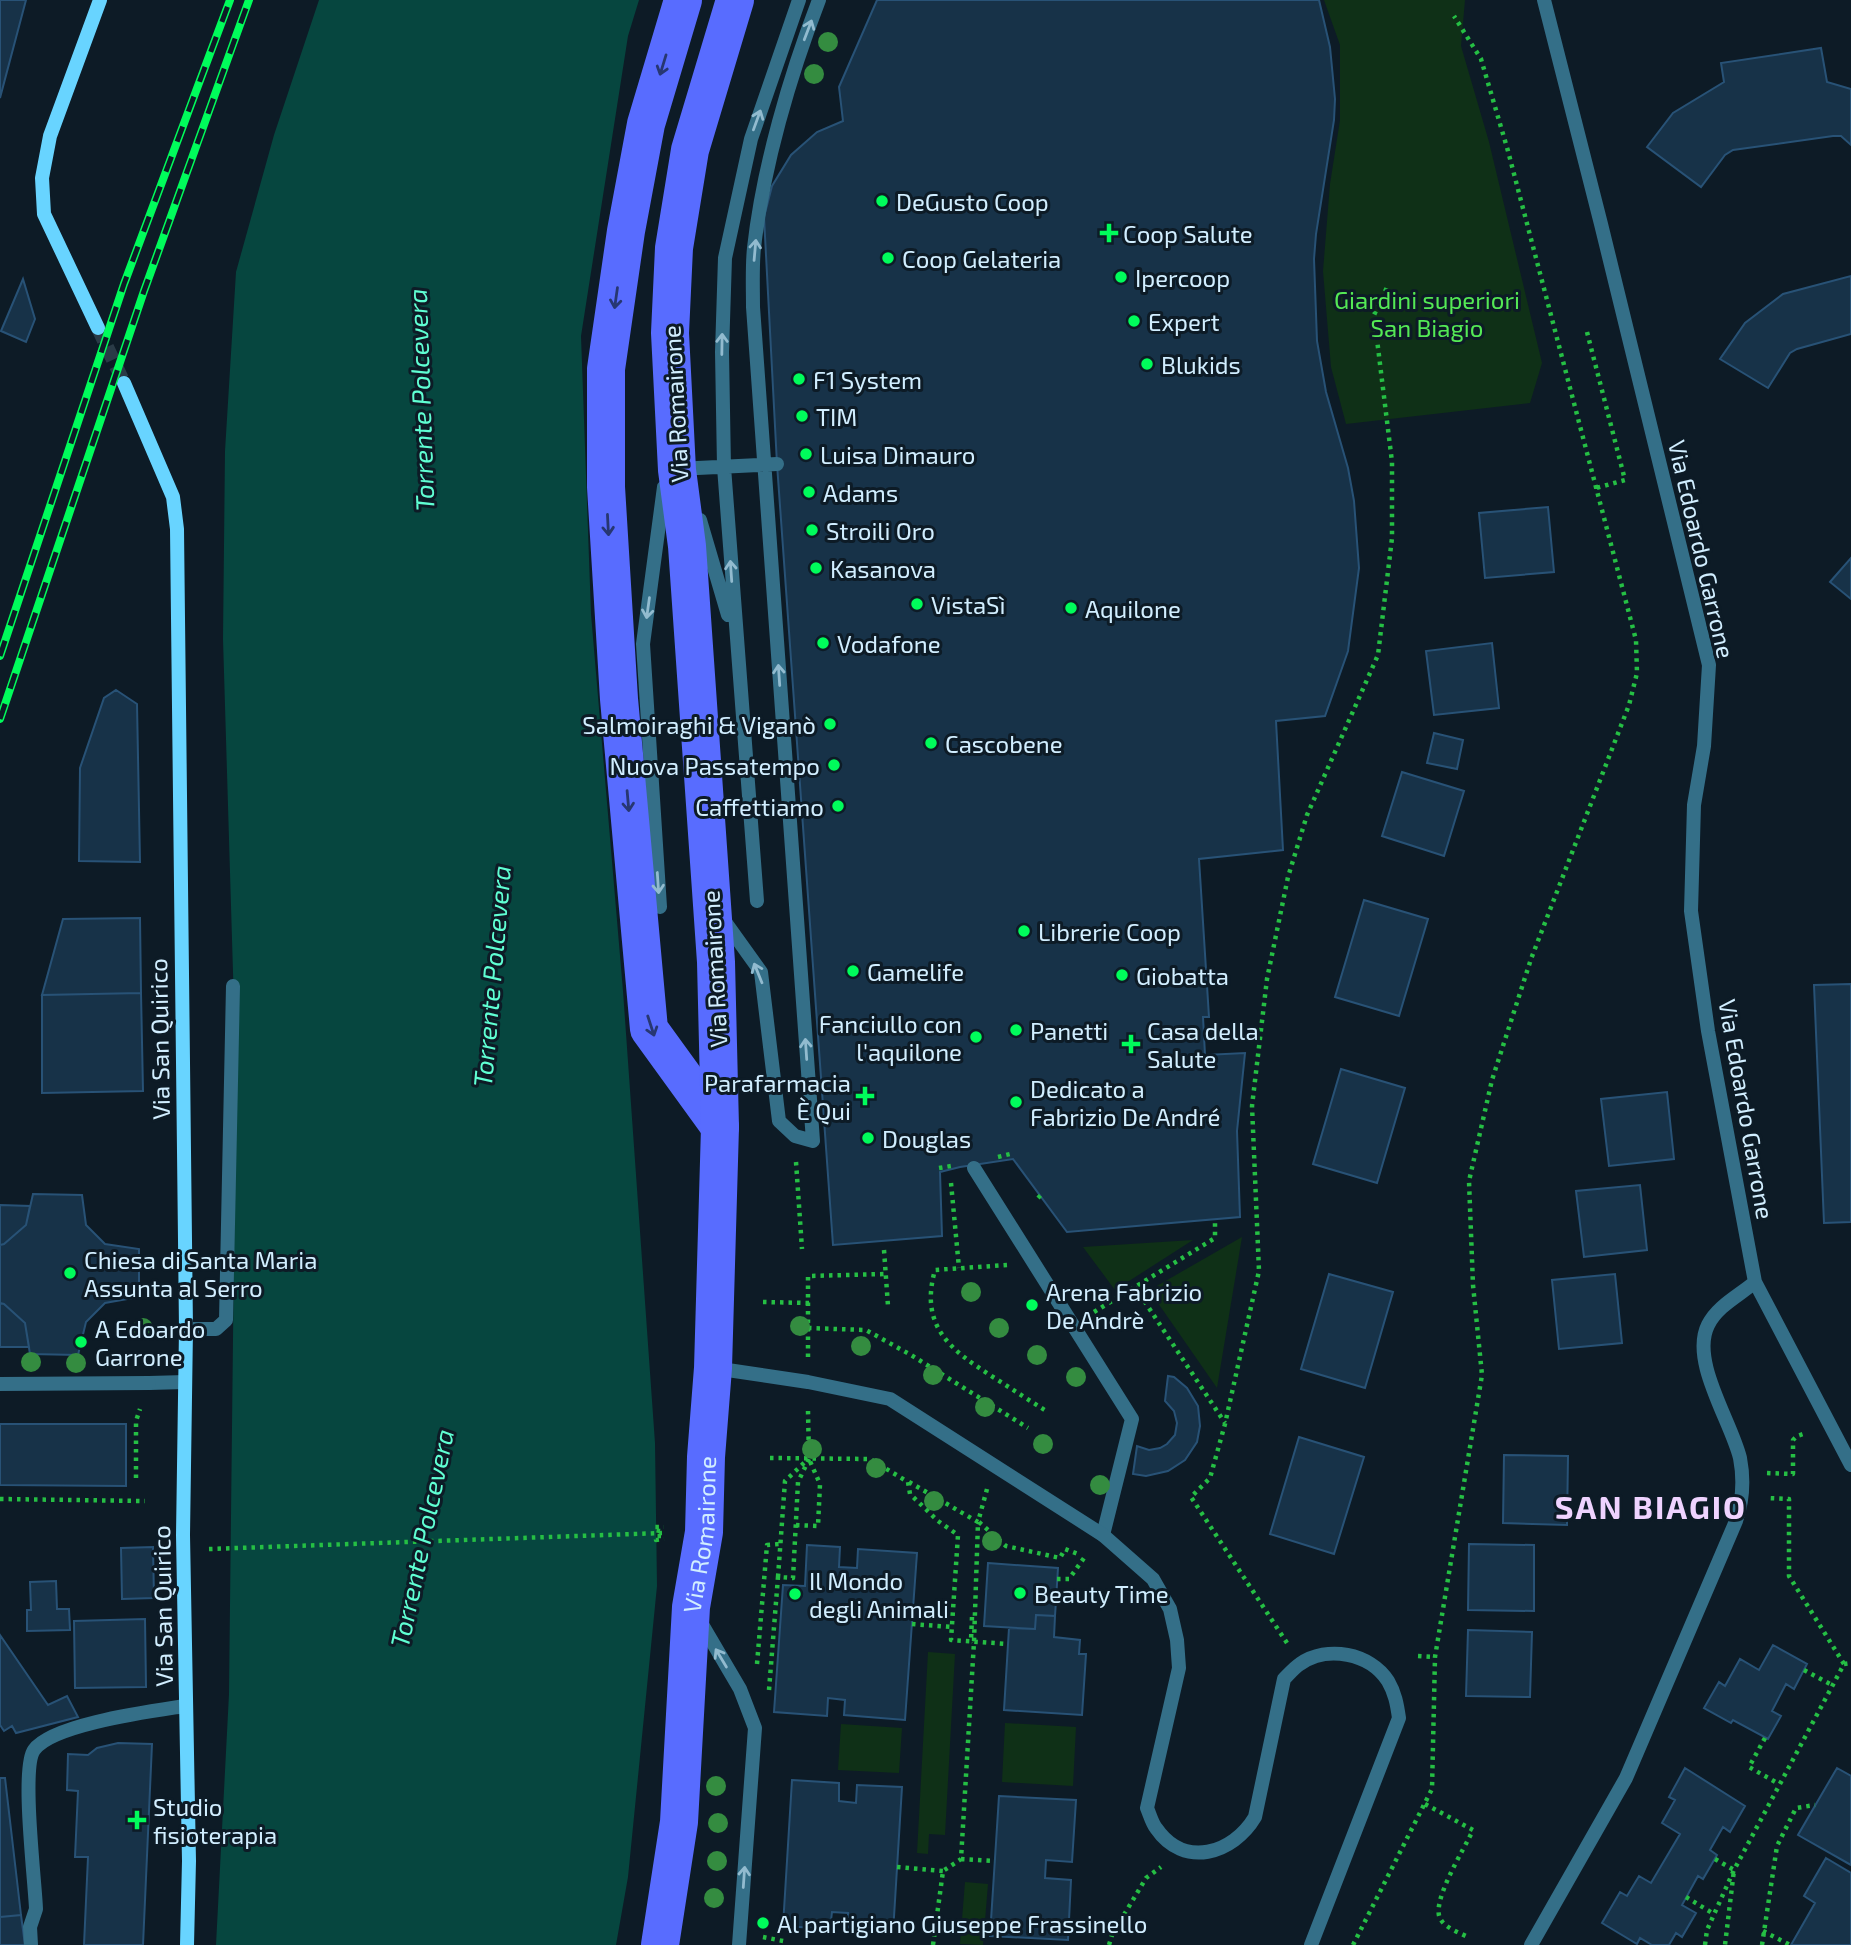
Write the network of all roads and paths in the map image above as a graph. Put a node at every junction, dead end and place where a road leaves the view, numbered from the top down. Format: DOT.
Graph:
graph roads {
  1 [pos="100,0"];
  2 [pos="683,0"];
  3 [pos="735,0"];
  4 [pos="799,0"];
  5 [pos="819,0"];
  6 [pos="1544,0"];
  7 [pos="1454,16"];
  8 [pos="1388,285"];
  9 [pos="98,328"];
  10 [pos="1587,332"];
  11 [pos="124,383"];
  12 [pos="673,419"];
  13 [pos="771,465"];
  14 [pos="724,467"];
  15 [pos="681,469"];
  16 [pos="1596,488"];
  17 [pos="735,639"];
  18 [pos="757,901"];
  19 [pos="712,905"];
  20 [pos="660,907"];
  21 [pos="233,986"];
  22 [pos="720,1127"];
  23 [pos="795,1136"];
  24 [pos="974,1168"];
  25 [pos="949,1170"];
  26 [pos="1214,1220"];
  27 [pos="802,1249"];
  28 [pos="884,1250"];
  29 [pos="1033,1263"];
  30 [pos="959,1269"];
  31 [pos="886,1274"];
  32 [pos="1755,1282"];
  33 [pos="1135,1287"];
  34 [pos="1113,1301"];
  35 [pos="763,1302"];
  36 [pos="809,1303"];
  37 [pos="888,1306"];
  38 [pos="808,1328"];
  39 [pos="186,1329"];
  40 [pos="808,1358"];
  41 [pos="713,1368"];
  42 [pos="185,1382"];
  43 [pos="0,1384"];
  44 [pos="808,1410"];
  45 [pos="1048,1412"];
  46 [pos="136,1421"];
  47 [pos="1225,1424"];
  48 [pos="1028,1428"];
  49 [pos="1816,1436"];
  50 [pos="770,1458"];
  51 [pos="809,1459"];
  52 [pos="1851,1465"];
  53 [pos="1767,1473"];
  54 [pos="136,1478"];
  55 [pos="908,1482"];
  56 [pos="989,1483"];
  57 [pos="1742,1498"];
  58 [pos="0,1499"];
  59 [pos="145,1501"];
  60 [pos="978,1522"];
  61 [pos="796,1525"];
  62 [pos="664,1527"];
  63 [pos="1102,1535"];
  64 [pos="780,1545"];
  65 [pos="209,1549"];
  66 [pos="1078,1554"];
  67 [pos="1084,1558"];
  68 [pos="778,1577"];
  69 [pos="1057,1579"];
  70 [pos="691,1607"];
  71 [pos="912,1624"];
  72 [pos="952,1628"];
  73 [pos="974,1642"];
  74 [pos="1008,1644"];
  75 [pos="1418,1656"];
  76 [pos="1435,1657"];
  77 [pos="1851,1663"];
  78 [pos="1300,1664"];
  79 [pos="1843,1664"];
  80 [pos="1804,1670"];
  81 [pos="756,1675"];
  82 [pos="1832,1685"];
  83 [pos="764,1690"];
  84 [pos="186,1706"];
  85 [pos="1765,1738"];
  86 [pos="1779,1784"];
  87 [pos="1424,1804"];
  88 [pos="1815,1805"];
  89 [pos="1184,1850"];
  90 [pos="961,1859"];
  91 [pos="1715,1859"];
  92 [pos="995,1861"];
  93 [pos="897,1867"];
  94 [pos="1734,1870"];
  95 [pos="943,1871"];
  96 [pos="1686,1897"];
  97 [pos="1714,1914"];
  98 [pos="1763,1931"];
  99 [pos="1468,1937"];
  100 [pos="788,1942"];
  101 [pos="32,1945"];
  102 [pos="187,1945"];
  103 [pos="660,1945"];
  104 [pos="739,1945"];
  105 [pos="758,1945"];
  106 [pos="933,1945"];
  107 [pos="1109,1945"];
  108 [pos="1311,1945"];
  109 [pos="1353,1945"];
  110 [pos="1531,1945"];
  111 [pos="1705,1945"];
  112 [pos="1725,1945"];
  113 [pos="1762,1945"];
  114 [pos="1790,1945"];
  1 -- 9 [label="main road"];
  2 -- 22 [label="main road, one-way"];
  3 -- 12 [label="main road, Via Romairone"];
  14 -- 4 [label="street, one-way"];
  13 -- 5 [label="street, one-way"];
  6 -- 32 [label="street, Via Edoardo Garrone"];
  7 -- 16 [label="path"];
  8 -- 47 [label="path"];
  10 -- 16 [label="path"];
  11 -- 39 [label="main road, Via San Quirico"];
  12 -- 15 [label="main road, Via Romairone"];
  12 -- 20 [label="street, one-way"];
  13 -- 14 [label="street"];
  23 -- 13 [label="street, one-way"];
  14 -- 15 [label="street"];
  17 -- 14 [label="street, one-way"];
  15 -- 17 [label="street"];
  15 -- 19 [label="main road, Via Romairone"];
  16 -- 76 [label="path"];
  17 -- 18 [label="street"];
  19 -- 22 [label="main road, Via Romairone"];
  23 -- 19 [label="street, one-way"];
  21 -- 39 [label="street"];
  22 -- 41 [label="main road, Via Romairone"];
  23 -- 27 [label="path"];
  24 -- 29 [label="street"];
  25 -- 30 [label="path"];
  26 -- 33 [label="path"];
  28 -- 31 [label="path"];
  29 -- 30 [label="path"];
  29 -- 63 [label="street"];
  30 -- 45 [label="path"];
  31 -- 36 [label="path"];
  31 -- 37 [label="path"];
  32 -- 52 [label="street, Via Edoardo Garrone"];
  32 -- 57 [label="street"];
  33 -- 34 [label="path"];
  33 -- 47 [label="path"];
  35 -- 36 [label="path"];
  36 -- 38 [label="path"];
  38 -- 40 [label="path"];
  38 -- 48 [label="path"];
  39 -- 42 [label="main road, Via San Quirico"];
  41 -- 63 [label="street"];
  41 -- 70 [label="main road, Via Romairone"];
  42 -- 43 [label="street"];
  42 -- 84 [label="main road, Via San Quirico"];
  44 -- 51 [label="path"];
  46 -- 54 [label="path"];
  47 -- 78 [label="path"];
  49 -- 53 [label="path"];
  50 -- 51 [label="path"];
  51 -- 55 [label="path"];
  51 -- 61 [label="path"];
  51 -- 61 [label="path"];
  51 -- 64 [label="path"];
  55 -- 60 [label="path"];
  55 -- 72 [label="path"];
  56 -- 60 [label="path"];
  57 -- 79 [label="path"];
  57 -- 110 [label="street"];
  58 -- 59 [label="path"];
  60 -- 66 [label="path"];
  60 -- 73 [label="path"];
  61 -- 68 [label="path"];
  62 -- 65 [label="path"];
  63 -- 89 [label="street"];
  64 -- 68 [label="path"];
  64 -- 81 [label="path"];
  67 -- 69 [label="path"];
  68 -- 83 [label="path"];
  70 -- 103 [label="main road, Via Romairone"];
  104 -- 70 [label="street, one-way"];
  71 -- 72 [label="path"];
  72 -- 73 [label="path"];
  73 -- 74 [label="path"];
  73 -- 90 [label="path"];
  75 -- 76 [label="path"];
  76 -- 87 [label="path"];
  77 -- 79 [label="path"];
  78 -- 89 [label="street"];
  78 -- 108 [label="street"];
  79 -- 82 [label="path"];
  80 -- 82 [label="path"];
  82 -- 86 [label="path"];
  84 -- 101 [label="street, Via San Quirico"];
  84 -- 102 [label="main road, Via San Quirico"];
  85 -- 86 [label="path"];
  86 -- 94 [label="path"];
  87 -- 99 [label="path"];
  87 -- 109 [label="path"];
  88 -- 98 [label="path"];
  89 -- 107 [label="path"];
  90 -- 92 [label="path"];
  90 -- 95 [label="path"];
  91 -- 94 [label="path"];
  93 -- 95 [label="path"];
  94 -- 97 [label="path"];
  94 -- 112 [label="path"];
  95 -- 106 [label="path"];
  96 -- 97 [label="path"];
  97 -- 111 [label="path"];
  98 -- 113 [label="path"];
  98 -- 114 [label="path"];
  100 -- 105 [label="path"];
}
